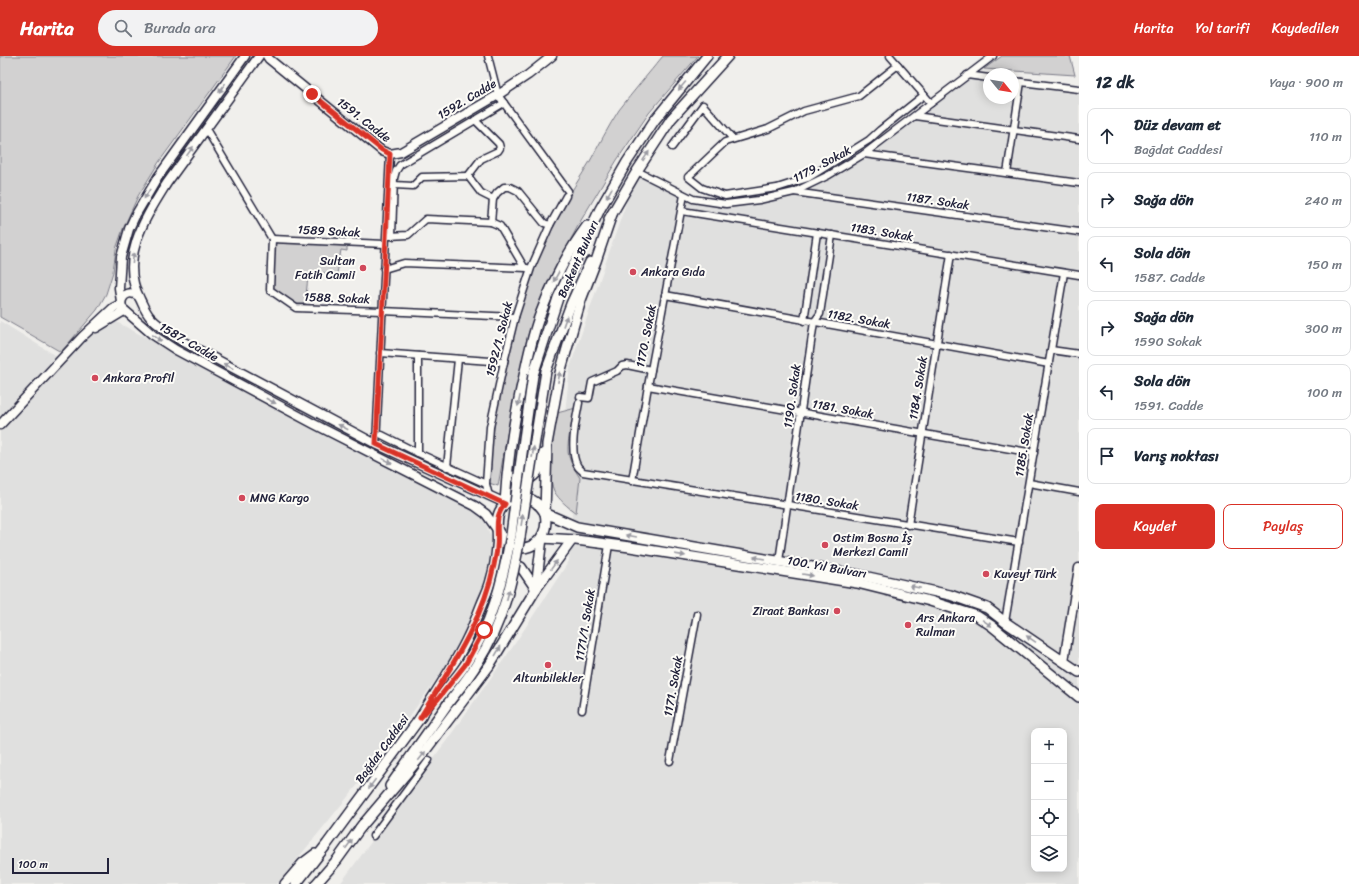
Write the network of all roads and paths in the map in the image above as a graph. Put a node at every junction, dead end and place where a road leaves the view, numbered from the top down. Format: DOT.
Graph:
graph roads {
  1 [pos="245,56"];
  2 [pos="488,56"];
  3 [pos="552,56"];
  4 [pos="707,56"];
  5 [pos="728,56"];
  6 [pos="890,56"];
  7 [pos="992,56"];
  8 [pos="257,57"];
  9 [pos="269,57"];
  10 [pos="898,65"];
  11 [pos="966,75"];
  12 [pos="983,77"];
  13 [pos="1021,82"];
  14 [pos="1079,89"];
  15 [pos="498,95"];
  16 [pos="924,95"];
  17 [pos="504,103"];
  18 [pos="931,103"];
  19 [pos="915,116"];
  20 [pos="475,120"];
  21 [pos="206,129"];
  22 [pos="1013,130"];
  23 [pos="733,139"];
  24 [pos="1079,139"];
  25 [pos="672,147"];
  26 [pos="390,154"];
  27 [pos="864,154"];
  28 [pos="637,171"];
  29 [pos="1007,173"];
  30 [pos="468,176"];
  31 [pos="1079,183"];
  32 [pos="394,185"];
  33 [pos="794,192"];
  34 [pos="684,195"];
  35 [pos="493,198"];
  36 [pos="600,209"];
  37 [pos="682,210"];
  38 [pos="612,214"];
  39 [pos="491,222"];
  40 [pos="550,225"];
  41 [pos="1079,232"];
  42 [pos="817,233"];
  43 [pos="832,235"];
  44 [pos="389,236"];
  45 [pos="272,239"];
  46 [pos="385,244"];
  47 [pos="951,254"];
  48 [pos="524,267"];
  49 [pos="531,268"];
  50 [pos="384,269"];
  51 [pos="1064,273"];
  52 [pos="1079,275"];
  53 [pos="665,295"];
  54 [pos="139,298"];
  55 [pos="123,308"];
  56 [pos="382,310"];
  57 [pos="515,317"];
  58 [pos="804,321"];
  59 [pos="814,322"];
  60 [pos="936,345"];
  61 [pos="1051,350"];
  62 [pos="380,353"];
  63 [pos="1079,354"];
  64 [pos="418,356"];
  65 [pos="458,359"];
  66 [pos="504,362"];
  67 [pos="1048,364"];
  68 [pos="651,370"];
  69 [pos="648,386"];
  70 [pos="801,413"];
  71 [pos="0,426"];
  72 [pos="922,434"];
  73 [pos="382,435"];
  74 [pos="376,444"];
  75 [pos="547,444"];
  76 [pos="418,453"];
  77 [pos="1034,453"];
  78 [pos="447,466"];
  79 [pos="509,467"];
  80 [pos="632,481"];
  81 [pos="1029,483"];
  82 [pos="486,484"];
  83 [pos="1079,492"];
  84 [pos="489,496"];
  85 [pos="505,504"];
  86 [pos="787,505"];
  87 [pos="545,513"];
  88 [pos="908,525"];
  89 [pos="577,527"];
  90 [pos="498,531"];
  91 [pos="515,536"];
  92 [pos="542,538"];
  93 [pos="572,540"];
  94 [pos="1019,542"];
  95 [pos="609,544"];
  96 [pos="779,561"];
  97 [pos="1079,568"];
  98 [pos="492,576"];
  99 [pos="536,589"];
  100 [pos="697,614"];
  101 [pos="1006,622"];
  102 [pos="1064,661"];
  103 [pos="1079,672"];
  104 [pos="1079,697"];
  105 [pos="582,710"];
  106 [pos="420,718"];
  107 [pos="429,760"];
  108 [pos="670,761"];
  109 [pos="360,828"];
  110 [pos="373,836"];
  111 [pos="325,848"];
  112 [pos="337,860"];
  113 [pos="285,884"];
  114 [pos="296,884"];
  115 [pos="316,884"];
  116 [pos="324,884"];
  1 -- 55 [label="main road, one-way"];
  2 -- 15 [label="street"];
  3 -- 15 [label="main road, 1592. Cadde"];
  4 -- 36 [label="main road, Başkent Bulvarı, one-way"];
  28 -- 5 [label="main road, Başkent Bulvarı, one-way"];
  6 -- 10 [label="street"];
  7 -- 11 [label="street, 1179. Sokak"];
  8 -- 9 [label="main road"];
  8 -- 21 [label="main road, 1587. Cadde"];
  9 -- 26 [label="main road, 1591. Cadde"];
  10 -- 16 [label="street"];
  10 -- 23 [label="street"];
  11 -- 12 [label="street"];
  11 -- 18 [label="street, 1179. Sokak"];
  13 -- 14 [label="street"];
  13 -- 22 [label="street"];
  15 -- 17 [label="street"];
  15 -- 26 [label="main road, 1592. Cadde"];
  16 -- 18 [label="street"];
  16 -- 23 [label="street"];
  17 -- 20 [label="street"];
  17 -- 40 [label="street, 1592/1. Sokak"];
  18 -- 19 [label="street, 1179. Sokak"];
  19 -- 22 [label="street"];
  19 -- 27 [label="street, 1179. Sokak"];
  20 -- 30 [label="street"];
  20 -- 32 [label="street"];
  21 -- 45 [label="street"];
  54 -- 21 [label="main road, 1587. Cadde, one-way"];
  22 -- 24 [label="street"];
  22 -- 29 [label="street"];
  23 -- 25 [label="street"];
  26 -- 44 [label="street"];
  27 -- 29 [label="street"];
  27 -- 33 [label="street, 1179. Sokak"];
  28 -- 34 [label="street, 1179. Sokak"];
  28 -- 38 [label="main road, Başkent Bulvarı"];
  29 -- 31 [label="street"];
  30 -- 32 [label="street"];
  30 -- 35 [label="street"];
  32 -- 44 [label="street"];
  33 -- 34 [label="street, 1179. Sokak"];
  33 -- 41 [label="street, 1187. Sokak"];
  34 -- 37 [label="street, 1170. Sokak"];
  35 -- 39 [label="street"];
  35 -- 40 [label="street"];
  36 -- 79 [label="main road, one-way"];
  36 -- 91 [label="main road, Başkent Bulvarı, bridge"];
  37 -- 42 [label="street, 1183. Sokak"];
  37 -- 53 [label="street, 1170. Sokak"];
  75 -- 38 [label="main road, one-way"];
  91 -- 38 [label="main road, Başkent Bulvarı, one-way, bridge"];
  39 -- 44 [label="street"];
  39 -- 48 [label="street"];
  40 -- 49 [label="street, 1592/1. Sokak"];
  42 -- 43 [label="street, 1183. Sokak"];
  42 -- 58 [label="street"];
  43 -- 47 [label="street, 1183. Sokak"];
  43 -- 59 [label="street, 1190. Sokak"];
  44 -- 46 [label="street"];
  45 -- 46 [label="street, 1589 Sokak"];
  45 -- 56 [label="street, 1588. Sokak"];
  46 -- 50 [label="street"];
  47 -- 51 [label="street, 1183. Sokak"];
  47 -- 60 [label="street, 1184. Sokak"];
  48 -- 49 [label="street"];
  48 -- 50 [label="street"];
  49 -- 57 [label="street, 1592/1. Sokak"];
  50 -- 56 [label="street"];
  51 -- 52 [label="street, 1183. Sokak"];
  51 -- 61 [label="street, 1185. Sokak"];
  53 -- 58 [label="street, 1182. Sokak"];
  53 -- 68 [label="street, 1170. Sokak"];
  54 -- 55 [label="main road"];
  54 -- 55 [label="main road"];
  74 -- 54 [label="main road, 1587. Cadde, one-way"];
  55 -- 71 [label="main road"];
  55 -- 90 [label="main road, 1587. Cadde, one-way"];
  56 -- 57 [label="street, 1588. Sokak"];
  56 -- 62 [label="street"];
  57 -- 66 [label="street, 1592/1. Sokak"];
  58 -- 59 [label="street, 1182. Sokak"];
  59 -- 60 [label="street, 1182. Sokak"];
  59 -- 70 [label="street, 1190. Sokak"];
  60 -- 67 [label="street, 1182. Sokak"];
  60 -- 72 [label="street, 1184. Sokak"];
  61 -- 63 [label="street"];
  61 -- 67 [label="street, 1185. Sokak"];
  62 -- 64 [label="street"];
  62 -- 74 [label="street"];
  64 -- 65 [label="street"];
  64 -- 76 [label="street"];
  65 -- 66 [label="street"];
  65 -- 78 [label="street"];
  66 -- 82 [label="street, 1592/1. Sokak"];
  67 -- 77 [label="street, 1185. Sokak"];
  68 -- 69 [label="street, 1170. Sokak"];
  68 -- 80 [label="street, 1180. Sokak"];
  69 -- 70 [label="street, 1181. Sokak"];
  69 -- 80 [label="street, 1170. Sokak"];
  70 -- 72 [label="street, 1181. Sokak"];
  70 -- 86 [label="street, 1190. Sokak"];
  72 -- 77 [label="street, 1181. Sokak"];
  72 -- 88 [label="street, 1184. Sokak"];
  73 -- 76 [label="street"];
  74 -- 84 [label="main road, 1587. Cadde"];
  75 -- 79 [label="main road"];
  75 -- 87 [label="main road"];
  76 -- 78 [label="street"];
  77 -- 81 [label="street, 1185. Sokak"];
  78 -- 82 [label="street"];
  79 -- 85 [label="main road"];
  80 -- 86 [label="street, 1180. Sokak"];
  81 -- 83 [label="street"];
  81 -- 94 [label="street, 1185. Sokak"];
  82 -- 84 [label="street, 1592/1. Sokak"];
  84 -- 85 [label="main road, 1587. Cadde"];
  85 -- 87 [label="main road"];
  85 -- 90 [label="main road"];
  86 -- 88 [label="street, 1180. Sokak"];
  86 -- 96 [label="street, 1190. Sokak"];
  87 -- 89 [label="main road, 100. Yıl Bulvarı"];
  87 -- 92 [label="main road"];
  88 -- 94 [label="street, 1180. Sokak"];
  89 -- 93 [label="main road"];
  96 -- 89 [label="main road, 100. Yıl Bulvarı, one-way"];
  90 -- 92 [label="main road"];
  90 -- 98 [label="main road"];
  91 -- 106 [label="main road, Bağdat Caddesi, bridge"];
  109 -- 91 [label="main road, one-way, bridge"];
  92 -- 93 [label="main road, 100. Yıl Bulvarı"];
  92 -- 99 [label="main road"];
  93 -- 95 [label="main road, 100. Yıl Bulvarı"];
  99 -- 93 [label="main road, one-way"];
  94 -- 101 [label="street, 1185. Sokak"];
  95 -- 104 [label="main road, 100. Yıl Bulvarı, one-way"];
  95 -- 105 [label="street, 1171/1. Sokak"];
  101 -- 96 [label="main road, 100. Yıl Bulvarı, one-way"];
  97 -- 102 [label="main road"];
  98 -- 99 [label="main road"];
  98 -- 106 [label="main road"];
  109 -- 99 [label="main road, one-way"];
  100 -- 108 [label="street, 1171. Sokak"];
  102 -- 101 [label="main road, 100. Yıl Bulvarı, one-way"];
  102 -- 103 [label="main road, 100. Yıl Bulvarı"];
  106 -- 111 [label="main road, Bağdat Caddesi, one-way"];
  107 -- 110 [label="street"];
  112 -- 109 [label="main road, one-way"];
  111 -- 113 [label="main road"];
  111 -- 114 [label="main road, Bağdat Caddesi"];
  112 -- 115 [label="main road"];
  112 -- 116 [label="main road"];
}
